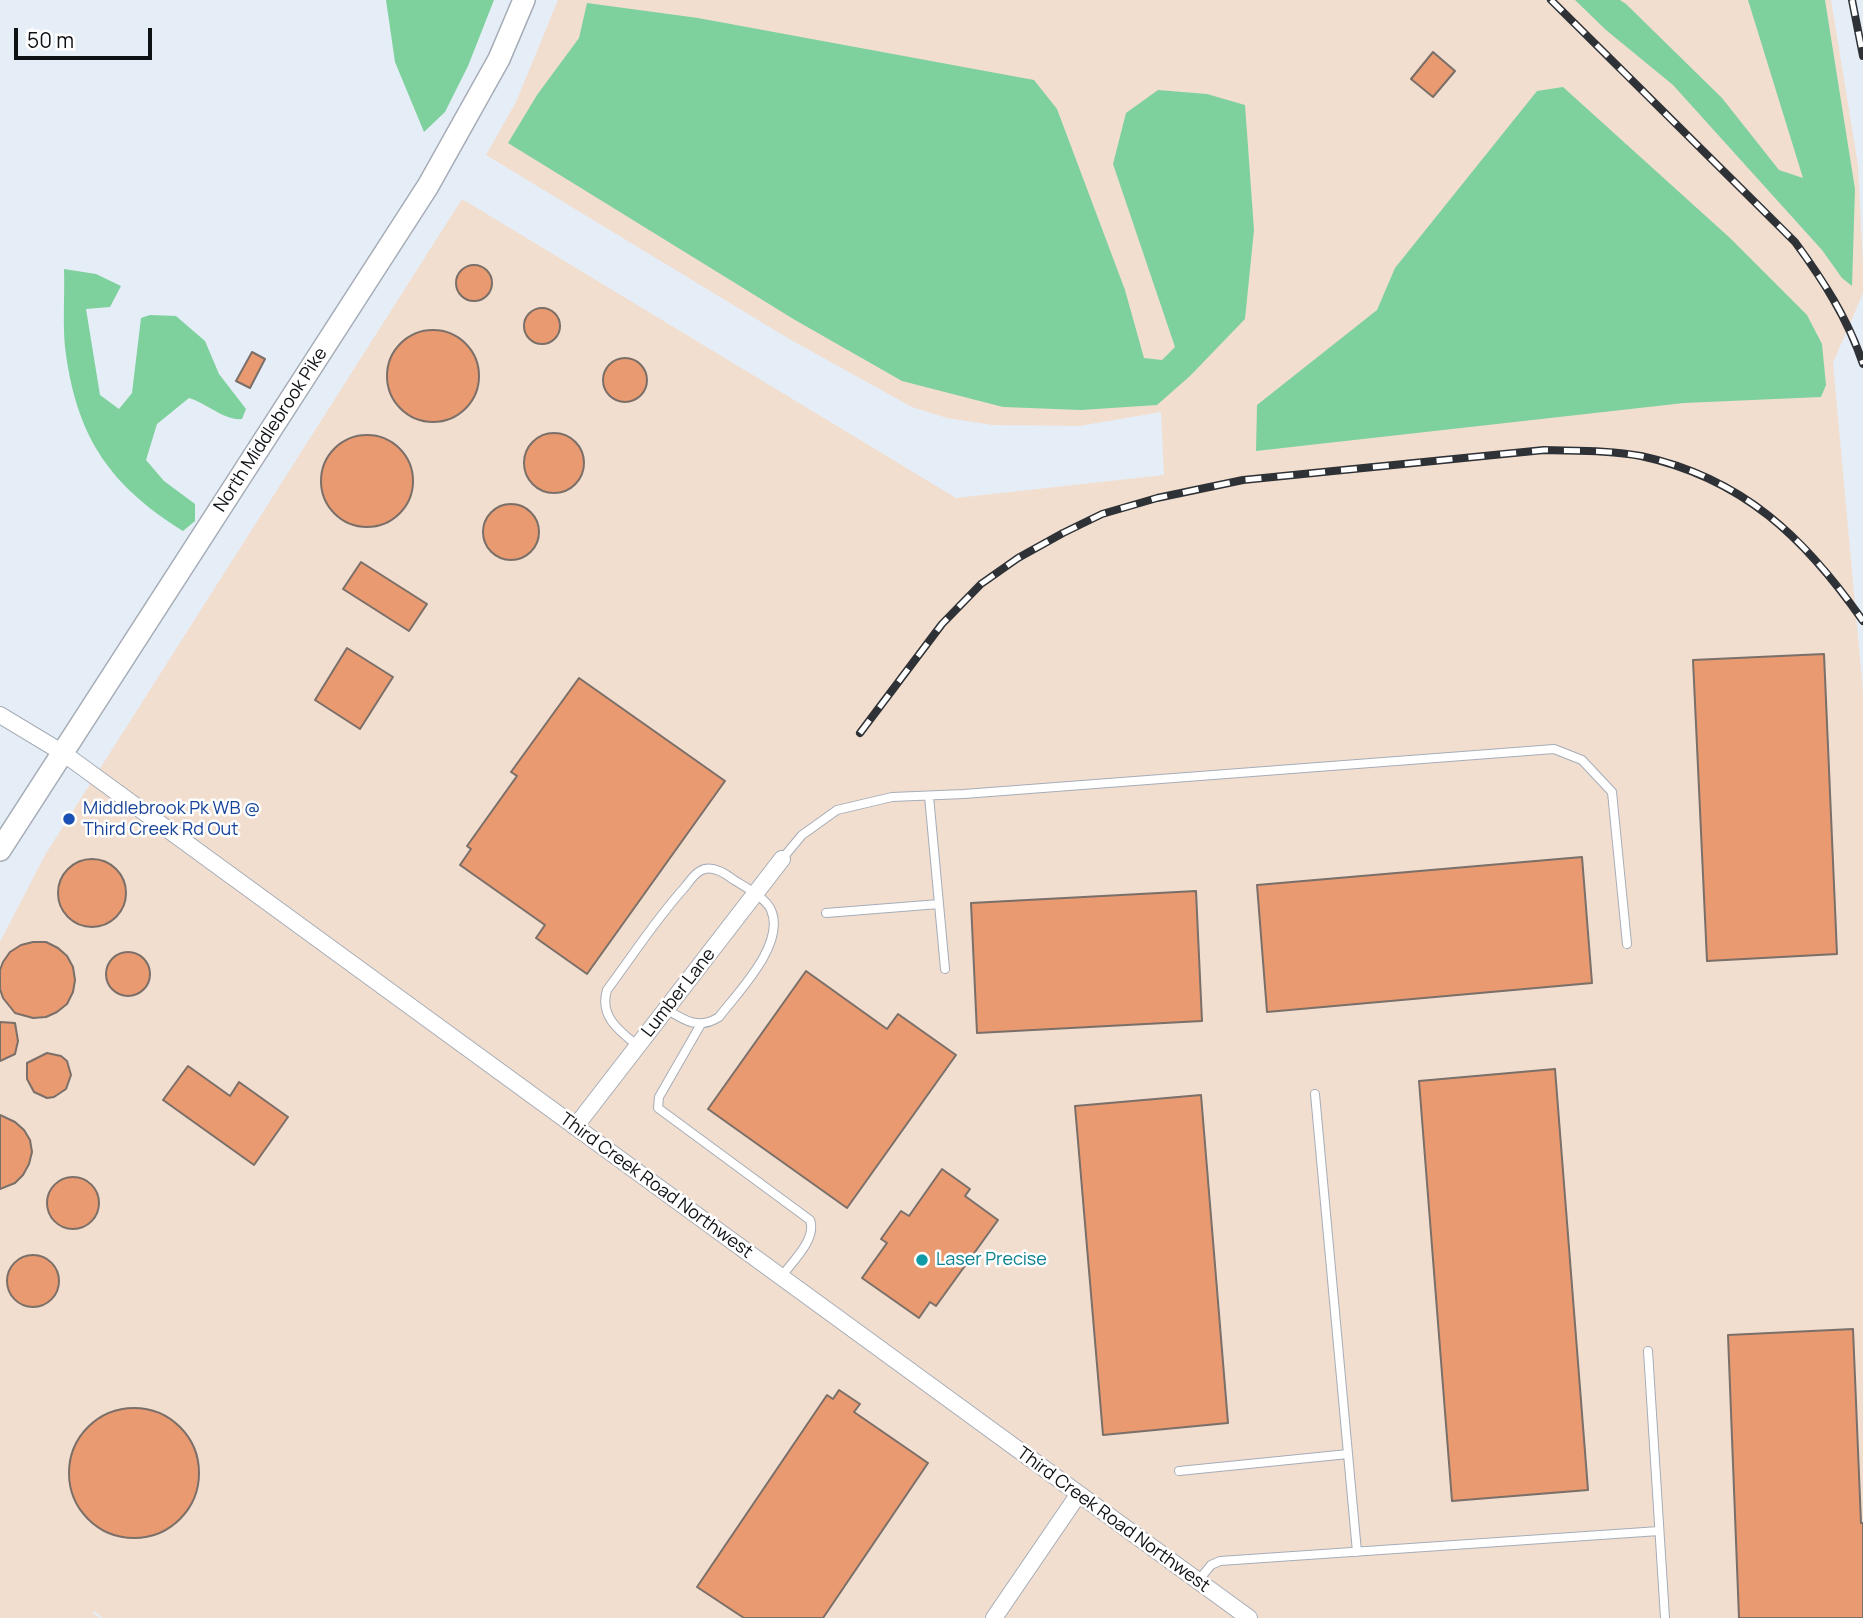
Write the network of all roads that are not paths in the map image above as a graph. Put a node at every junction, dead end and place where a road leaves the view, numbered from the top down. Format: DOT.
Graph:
graph roads {
  1 [pos="524,0"];
  2 [pos="0,715"];
  3 [pos="63,753"];
  4 [pos="929,796"];
  5 [pos="0,850"];
  6 [pos="782,859"];
  7 [pos="755,894"];
  8 [pos="939,904"];
  9 [pos="825,913"];
  10 [pos="1627,944"];
  11 [pos="945,969"];
  12 [pos="666,1009"];
  13 [pos="701,1024"];
  14 [pos="638,1046"];
  15 [pos="1315,1094"];
  16 [pos="575,1127"];
  17 [pos="780,1278"];
  18 [pos="1648,1351"];
  19 [pos="1348,1454"];
  20 [pos="1179,1471"];
  21 [pos="1078,1495"];
  22 [pos="1659,1531"];
  23 [pos="1357,1552"];
  24 [pos="1198,1581"];
  25 [pos="994,1618"];
  26 [pos="1249,1618"];
  27 [pos="1665,1618"];
  1 -- 3 [label="main road, North Middlebrook Pike"];
  2 -- 3 [label="street, Third Creek Road Northwest"];
  3 -- 5 [label="main road, North Middlebrook Pike"];
  3 -- 16 [label="street, Third Creek Road Northwest"];
  4 -- 6 [label="lane"];
  4 -- 8 [label="lane"];
  4 -- 10 [label="lane"];
  6 -- 7 [label="street, Lumber Lane"];
  7 -- 12 [label="street, Lumber Lane"];
  7 -- 13 [label="lane"];
  7 -- 14 [label="lane"];
  8 -- 9 [label="lane"];
  8 -- 11 [label="lane"];
  12 -- 13 [label="lane"];
  12 -- 14 [label="street, Lumber Lane"];
  13 -- 17 [label="lane"];
  14 -- 16 [label="street, Lumber Lane"];
  15 -- 19 [label="lane"];
  16 -- 17 [label="street, Third Creek Road Northwest"];
  17 -- 21 [label="street, Third Creek Road Northwest"];
  18 -- 22 [label="lane"];
  19 -- 20 [label="lane"];
  19 -- 23 [label="lane"];
  21 -- 24 [label="street, Third Creek Road Northwest"];
  21 -- 25 [label="street"];
  22 -- 23 [label="lane"];
  22 -- 27 [label="lane"];
  23 -- 24 [label="lane"];
  24 -- 26 [label="street, Third Creek Road Northwest"];
}
